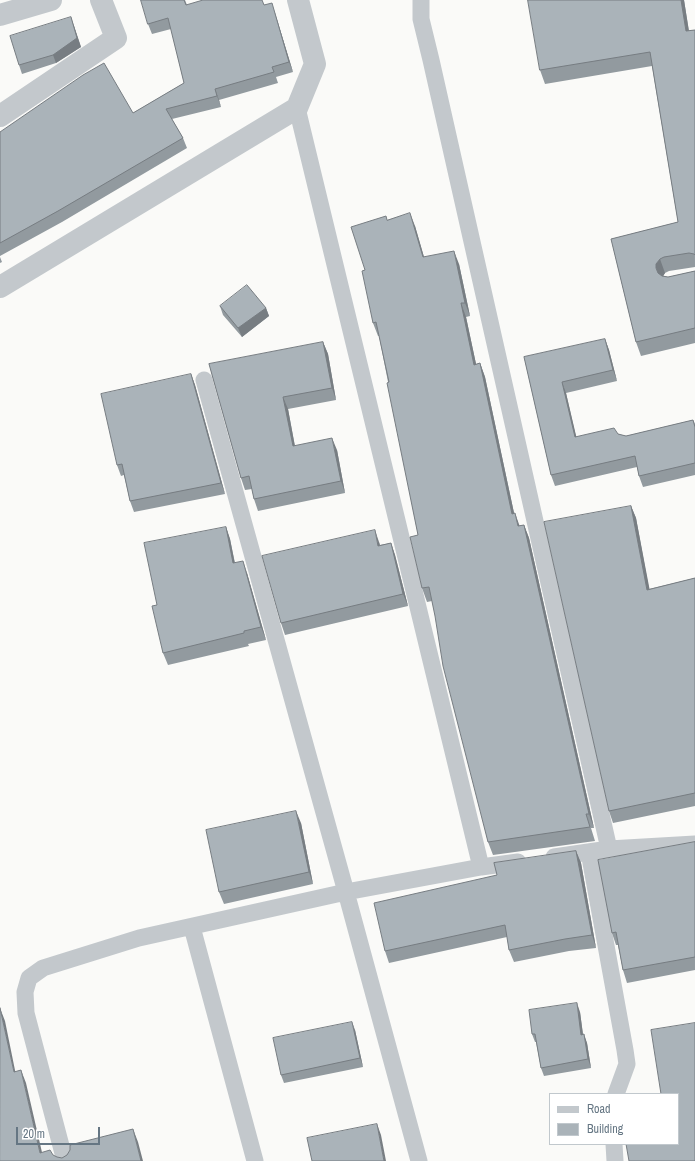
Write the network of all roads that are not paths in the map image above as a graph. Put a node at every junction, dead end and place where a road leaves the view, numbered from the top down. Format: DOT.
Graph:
graph roads {
  1 [pos="51,0"];
  2 [pos="101,0"];
  3 [pos="298,0"];
  4 [pos="421,0"];
  5 [pos="0,15"];
  6 [pos="297,108"];
  7 [pos="0,116"];
  8 [pos="0,287"];
  9 [pos="204,380"];
  10 [pos="695,844"];
  11 [pos="609,849"];
  12 [pos="589,852"];
  13 [pos="481,867"];
  14 [pos="346,892"];
  15 [pos="192,927"];
  16 [pos="616,1093"];
  17 [pos="614,1145"];
  18 [pos="65,1161"];
  19 [pos="255,1161"];
  20 [pos="419,1161"];
  21 [pos="615,1161"];
  1 -- 5 [label="street"];
  2 -- 7 [label="street"];
  3 -- 6 [label="street"];
  4 -- 11 [label="lane"];
  6 -- 8 [label="street"];
  6 -- 13 [label="lane"];
  9 -- 14 [label="lane"];
  10 -- 11 [label="lane"];
  11 -- 12 [label="lane"];
  12 -- 13 [label="lane"];
  12 -- 16 [label="lane"];
  13 -- 14 [label="lane"];
  14 -- 15 [label="lane"];
  14 -- 20 [label="lane"];
  15 -- 18 [label="lane"];
  15 -- 19 [label="lane"];
  17 -- 21 [label="lane"];
}
